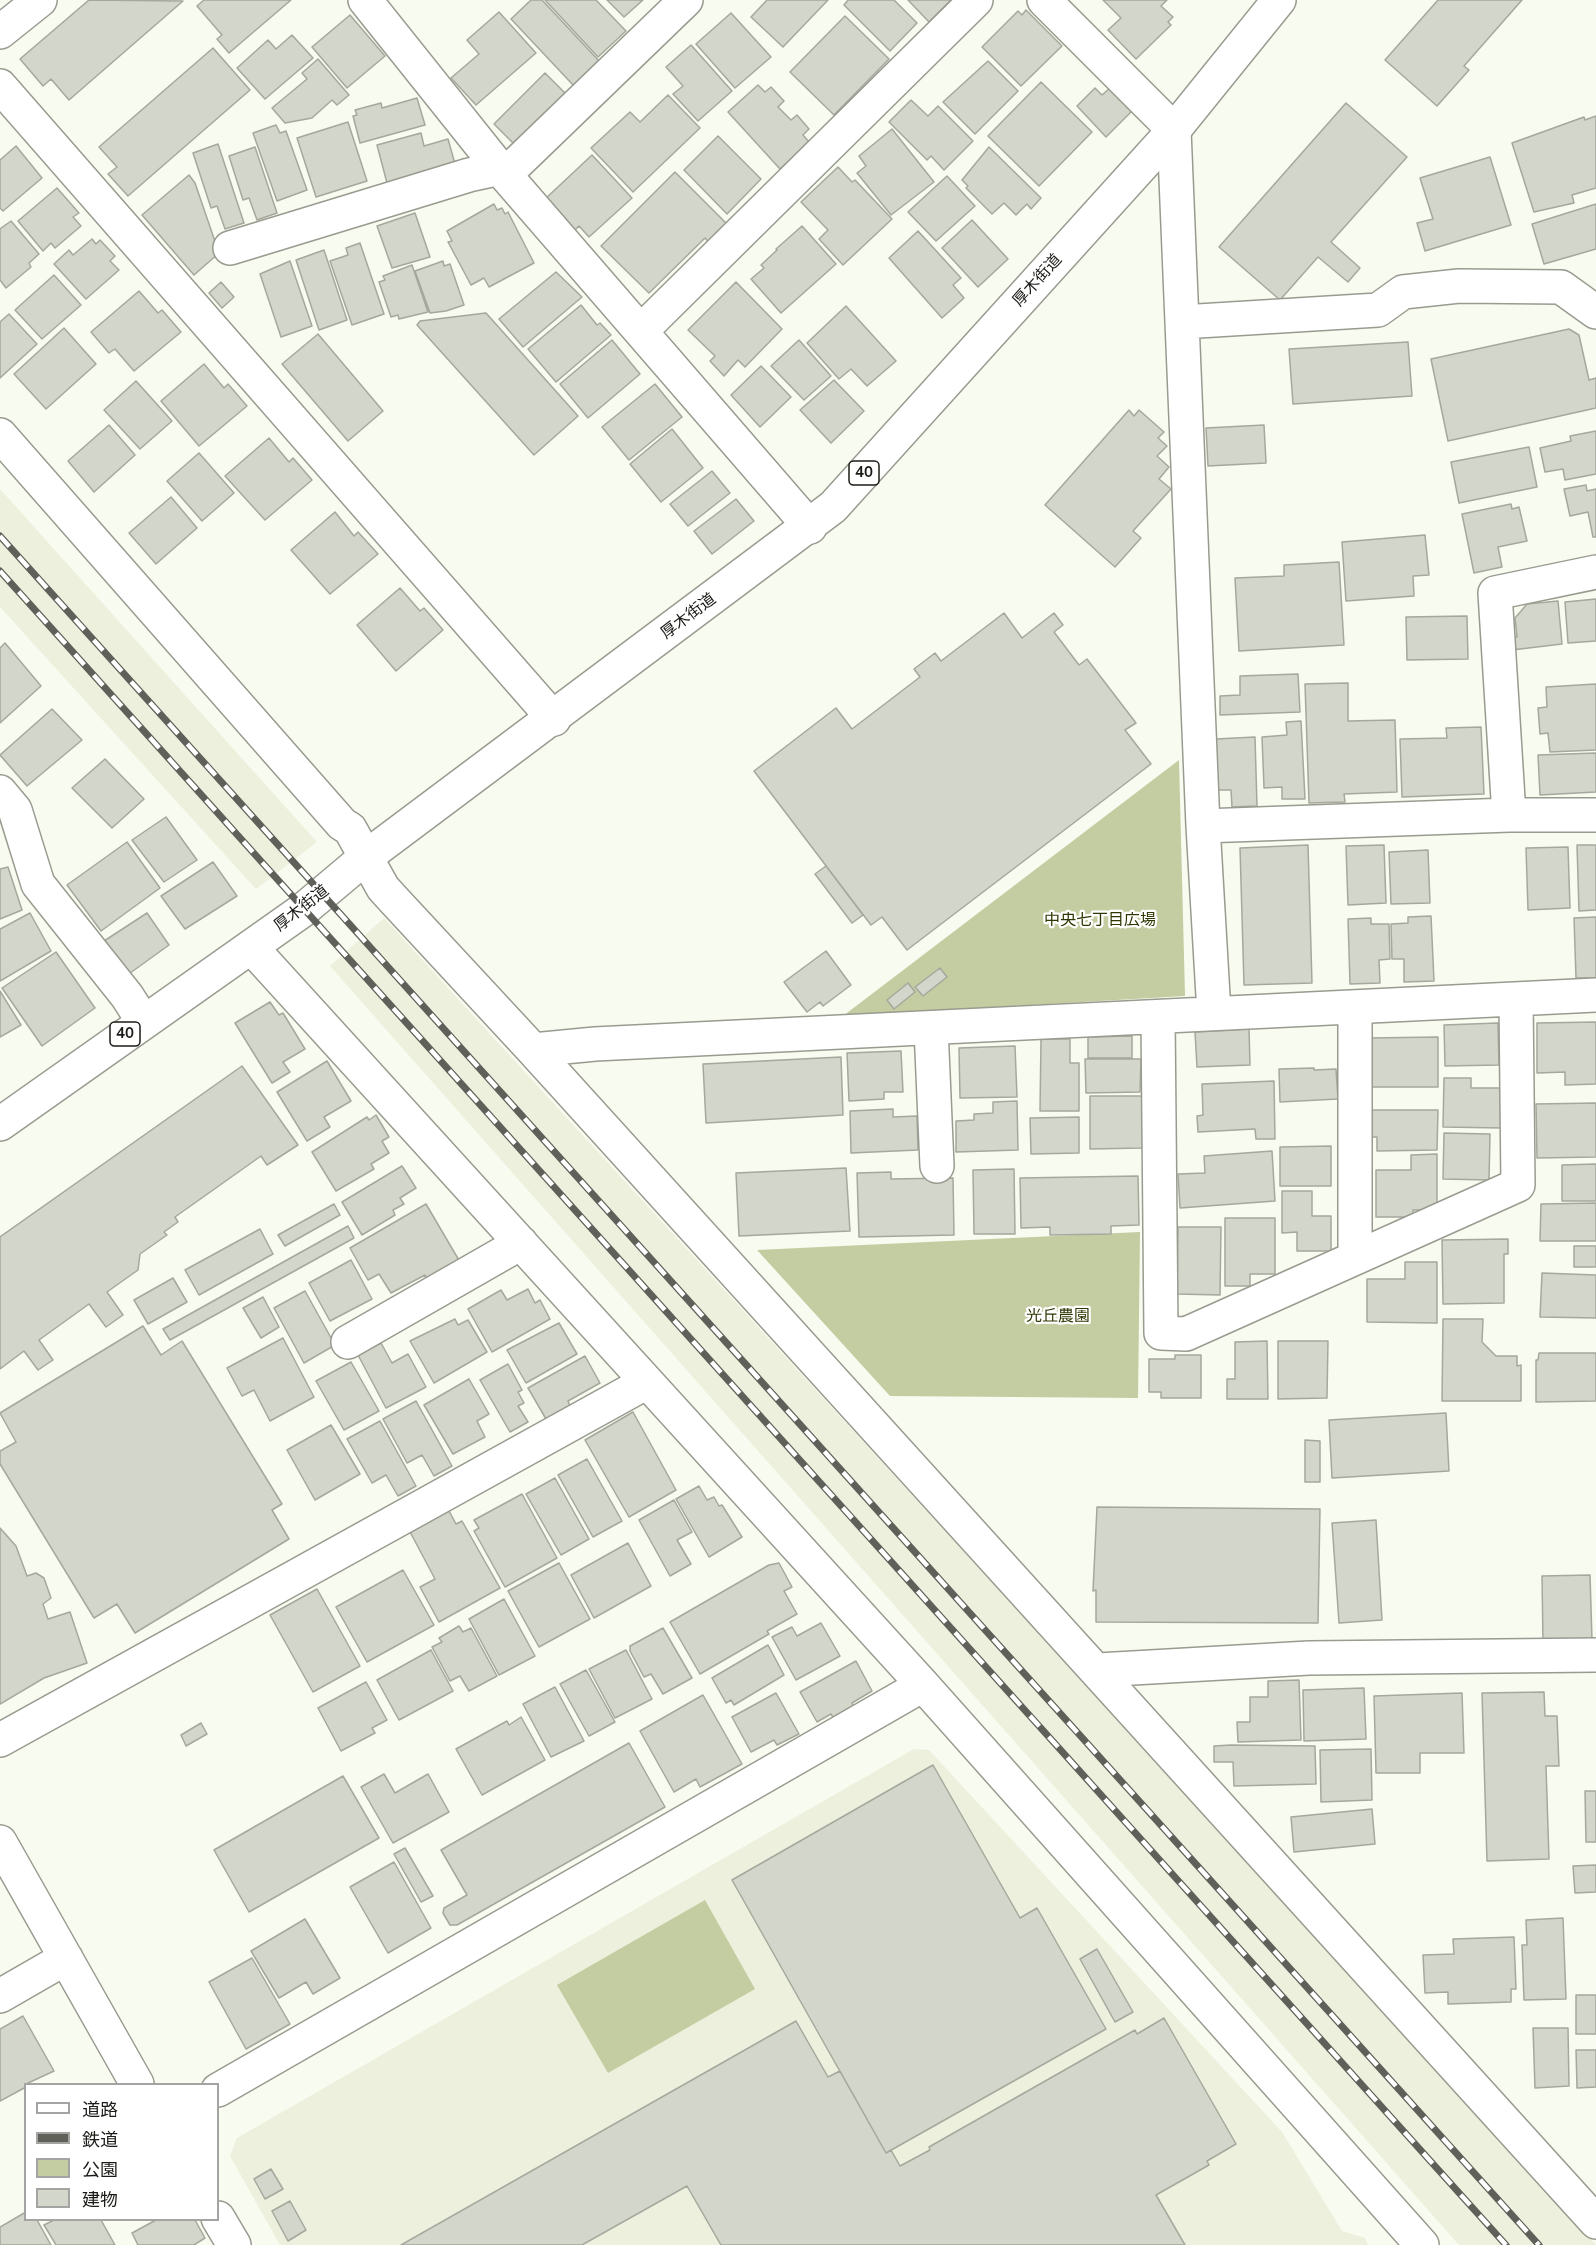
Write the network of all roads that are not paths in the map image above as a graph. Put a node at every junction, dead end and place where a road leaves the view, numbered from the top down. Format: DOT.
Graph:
graph roads {
  1 [pos="40,0"];
  2 [pos="365,0"];
  3 [pos="686,0"];
  4 [pos="976,0"];
  5 [pos="1044,0"];
  6 [pos="1279,0"];
  7 [pos="0,32"];
  8 [pos="0,87"];
  9 [pos="1174,130"];
  10 [pos="500,170"];
  11 [pos="231,248"];
  12 [pos="1596,312"];
  13 [pos="1182,322"];
  14 [pos="641,331"];
  15 [pos="0,435"];
  16 [pos="810,527"];
  17 [pos="1596,572"];
  18 [pos="554,718"];
  19 [pos="0,792"];
  20 [pos="1509,814"];
  21 [pos="1596,815"];
  22 [pos="1203,826"];
  23 [pos="366,857"];
  24 [pos="251,947"];
  25 [pos="1596,995"];
  26 [pos="1516,999"];
  27 [pos="1355,1007"];
  28 [pos="1214,1013"];
  29 [pos="1158,1017"];
  30 [pos="143,1021"];
  31 [pos="931,1028"];
  32 [pos="533,1050"];
  33 [pos="0,1124"];
  34 [pos="937,1166"];
  35 [pos="521,1243"];
  36 [pos="1355,1257"];
  37 [pos="348,1342"];
  38 [pos="647,1382"];
  39 [pos="1596,1655"];
  40 [pos="1098,1670"];
  41 [pos="923,1685"];
  42 [pos="0,1740"];
  43 [pos="0,1842"];
  44 [pos="66,1958"];
  45 [pos="0,1996"];
  46 [pos="136,2083"];
  47 [pos="219,2089"];
  48 [pos="219,2220"];
  49 [pos="1596,2222"];
  50 [pos="234,2245"];
  51 [pos="1422,2245"];
  1 -- 7 [label="street"];
  2 -- 10 [label="street"];
  3 -- 10 [label="street"];
  4 -- 14 [label="street"];
  5 -- 9 [label="street"];
  6 -- 9 [label="street, 厚木街道 / 40"];
  8 -- 18 [label="street"];
  9 -- 13 [label="street"];
  9 -- 16 [label="street, 厚木街道 / 40"];
  10 -- 11 [label="street"];
  10 -- 14 [label="street"];
  12 -- 13 [label="street"];
  13 -- 22 [label="street"];
  14 -- 16 [label="street"];
  15 -- 23 [label="street"];
  16 -- 18 [label="street, 厚木街道 / 40"];
  17 -- 20 [label="street"];
  18 -- 23 [label="street, 厚木街道 / 40"];
  19 -- 30 [label="street"];
  20 -- 21 [label="street"];
  20 -- 22 [label="street"];
  22 -- 28 [label="street"];
  23 -- 24 [label="street, 厚木街道 / 40"];
  23 -- 32 [label="street"];
  24 -- 30 [label="street, 厚木街道 / 40"];
  24 -- 35 [label="street"];
  25 -- 26 [label="street"];
  26 -- 27 [label="street"];
  26 -- 36 [label="street"];
  27 -- 28 [label="street"];
  27 -- 36 [label="street"];
  28 -- 29 [label="street"];
  29 -- 31 [label="street"];
  29 -- 36 [label="street"];
  30 -- 33 [label="street, 厚木街道 / 40"];
  31 -- 32 [label="street"];
  31 -- 34 [label="street"];
  32 -- 40 [label="street"];
  35 -- 37 [label="street"];
  35 -- 38 [label="street"];
  38 -- 41 [label="street"];
  38 -- 42 [label="street"];
  39 -- 40 [label="street"];
  40 -- 49 [label="street"];
  41 -- 47 [label="street"];
  41 -- 51 [label="street"];
  43 -- 44 [label="street"];
  44 -- 45 [label="street"];
  44 -- 46 [label="street"];
  48 -- 50 [label="street"];
}
